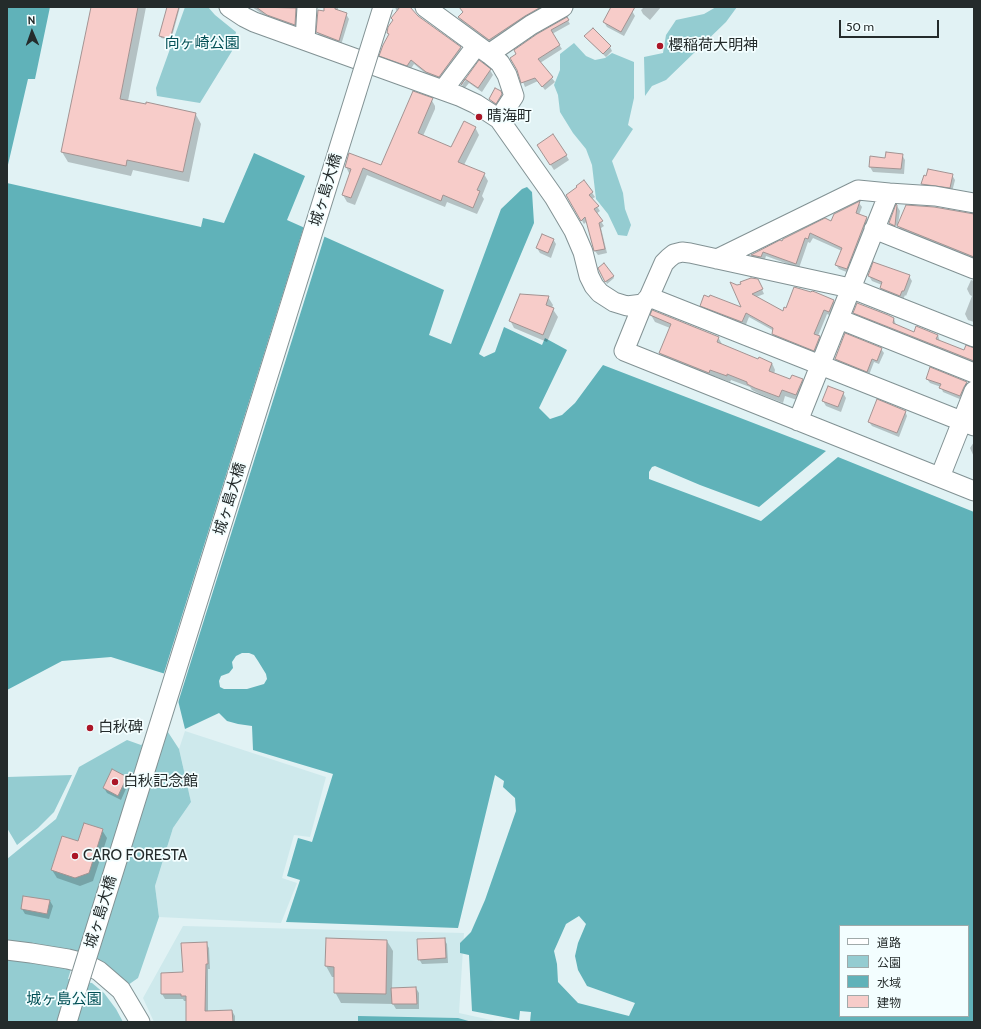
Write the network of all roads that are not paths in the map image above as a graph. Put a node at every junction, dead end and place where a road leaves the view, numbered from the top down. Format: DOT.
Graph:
graph roads {
  1 [pos="229,7"];
  2 [pos="307,7"];
  3 [pos="384,7"];
  4 [pos="424,7"];
  5 [pos="563,7"];
  6 [pos="305,40"];
  7 [pos="483,49"];
  8 [pos="443,90"];
  9 [pos="499,119"];
  10 [pos="889,192"];
  11 [pos="974,203"];
  12 [pos="874,229"];
  13 [pos="717,258"];
  14 [pos="974,269"];
  15 [pos="850,288"];
  16 [pos="646,301"];
  17 [pos="839,319"];
  18 [pos="974,337"];
  19 [pos="820,364"];
  20 [pos="974,374"];
  21 [pos="974,391"];
  22 [pos="798,421"];
  23 [pos="968,424"];
  24 [pos="940,477"];
  25 [pos="974,491"];
  26 [pos="7,950"];
  27 [pos="67,1022"];
  28 [pos="140,1022"];
  1 -- 6 [label="street"];
  2 -- 6 [label="street"];
  3 -- 27 [label="street, 城ヶ島大橋, bridge"];
  4 -- 7 [label="street"];
  5 -- 7 [label="street"];
  6 -- 8 [label="street"];
  7 -- 8 [label="street"];
  7 -- 9 [label="street"];
  8 -- 9 [label="street"];
  9 -- 16 [label="street"];
  10 -- 11 [label="street"];
  10 -- 12 [label="street"];
  10 -- 13 [label="street"];
  12 -- 14 [label="street"];
  12 -- 15 [label="street"];
  13 -- 15 [label="street"];
  13 -- 16 [label="street"];
  15 -- 17 [label="street"];
  15 -- 18 [label="street"];
  16 -- 19 [label="street"];
  16 -- 22 [label="street"];
  17 -- 19 [label="street"];
  17 -- 20 [label="street"];
  19 -- 22 [label="street"];
  19 -- 23 [label="street"];
  21 -- 23 [label="street"];
  22 -- 24 [label="street"];
  23 -- 24 [label="street"];
  24 -- 25 [label="street"];
  26 -- 28 [label="street"];
}
